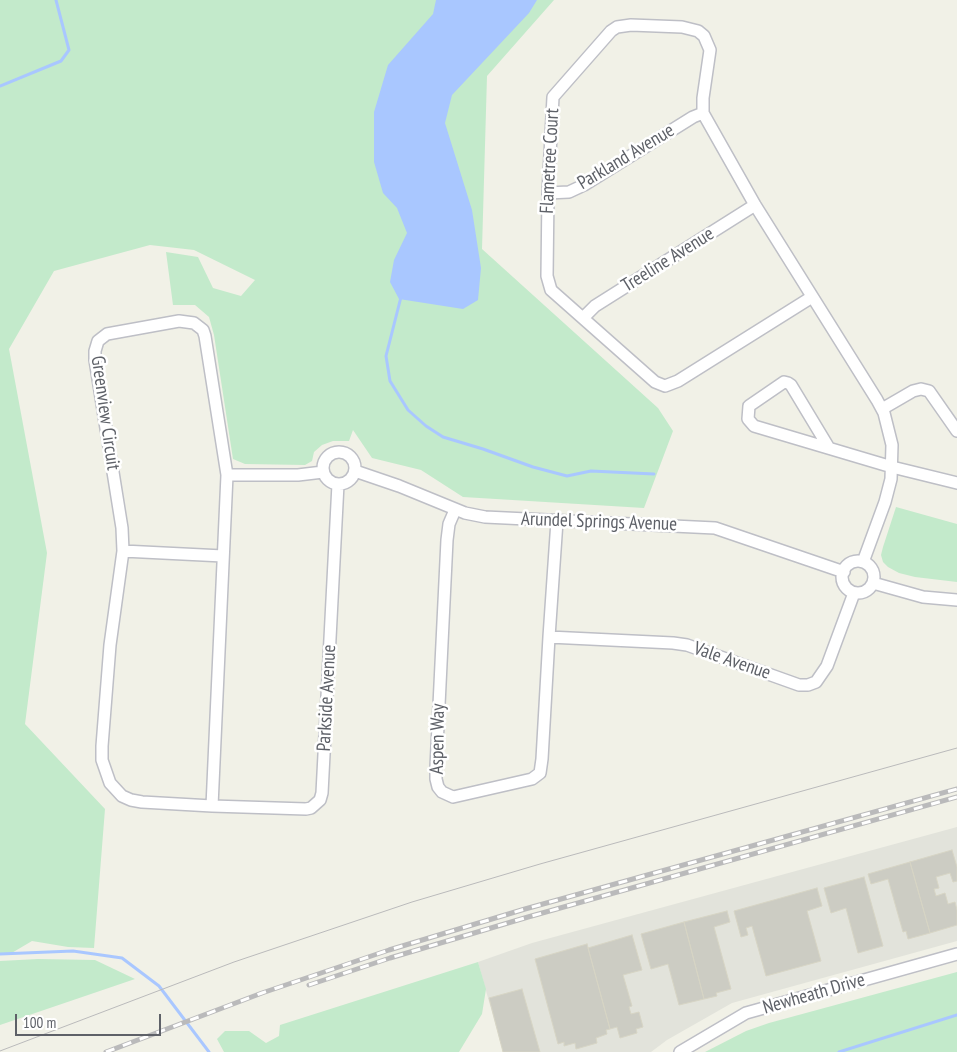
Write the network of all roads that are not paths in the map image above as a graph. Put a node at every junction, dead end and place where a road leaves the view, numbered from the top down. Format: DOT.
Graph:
graph roads {
  1 [pos="703,113"];
  2 [pos="548,193"];
  3 [pos="755,205"];
  4 [pos="812,298"];
  5 [pos="583,318"];
  6 [pos="882,409"];
  7 [pos="957,431"];
  8 [pos="829,448"];
  9 [pos="892,467"];
  10 [pos="355,471"];
  11 [pos="323,472"];
  12 [pos="227,475"];
  13 [pos="957,483"];
  14 [pos="338,484"];
  15 [pos="455,510"];
  16 [pos="557,521"];
  17 [pos="124,551"];
  18 [pos="223,556"];
  19 [pos="863,562"];
  20 [pos="844,572"];
  21 [pos="873,583"];
  22 [pos="854,593"];
  23 [pos="957,600"];
  24 [pos="548,637"];
  25 [pos="212,806"];
  26 [pos="957,954"];
  27 [pos="680,1052"];
  1 -- 2 [label="street, Parkland Avenue"];
  1 -- 2 [label="street, Flametree Court"];
  1 -- 3 [label="street"];
  2 -- 5 [label="street, Flametree Court"];
  3 -- 4 [label="street"];
  3 -- 5 [label="street, Treeline Avenue"];
  4 -- 5 [label="street, Flametree Court"];
  4 -- 6 [label="street"];
  6 -- 7 [label="street"];
  6 -- 9 [label="street"];
  8 -- 8 [label="street"];
  8 -- 9 [label="street"];
  9 -- 13 [label="street"];
  9 -- 19 [label="street"];
  10 -- 11 [label="street"];
  10 -- 14 [label="street"];
  10 -- 15 [label="street, Arundel Springs Avenue"];
  11 -- 12 [label="street"];
  11 -- 14 [label="street"];
  12 -- 17 [label="street, Greenview Circuit"];
  12 -- 18 [label="street, Greenview Circuit"];
  14 -- 25 [label="street, Parkside Avenue"];
  15 -- 16 [label="street, Arundel Springs Avenue"];
  15 -- 24 [label="street, Aspen Way"];
  16 -- 20 [label="street, Arundel Springs Avenue"];
  16 -- 24 [label="street, Aspen Way"];
  17 -- 18 [label="street"];
  17 -- 25 [label="street, Greenview Circuit"];
  18 -- 25 [label="street, Greenview Circuit"];
  19 -- 20 [label="street"];
  19 -- 21 [label="street"];
  20 -- 22 [label="street"];
  21 -- 22 [label="street"];
  21 -- 23 [label="street"];
  22 -- 24 [label="street, Vale Avenue"];
  26 -- 27 [label="street, Newheath Drive"];
}
